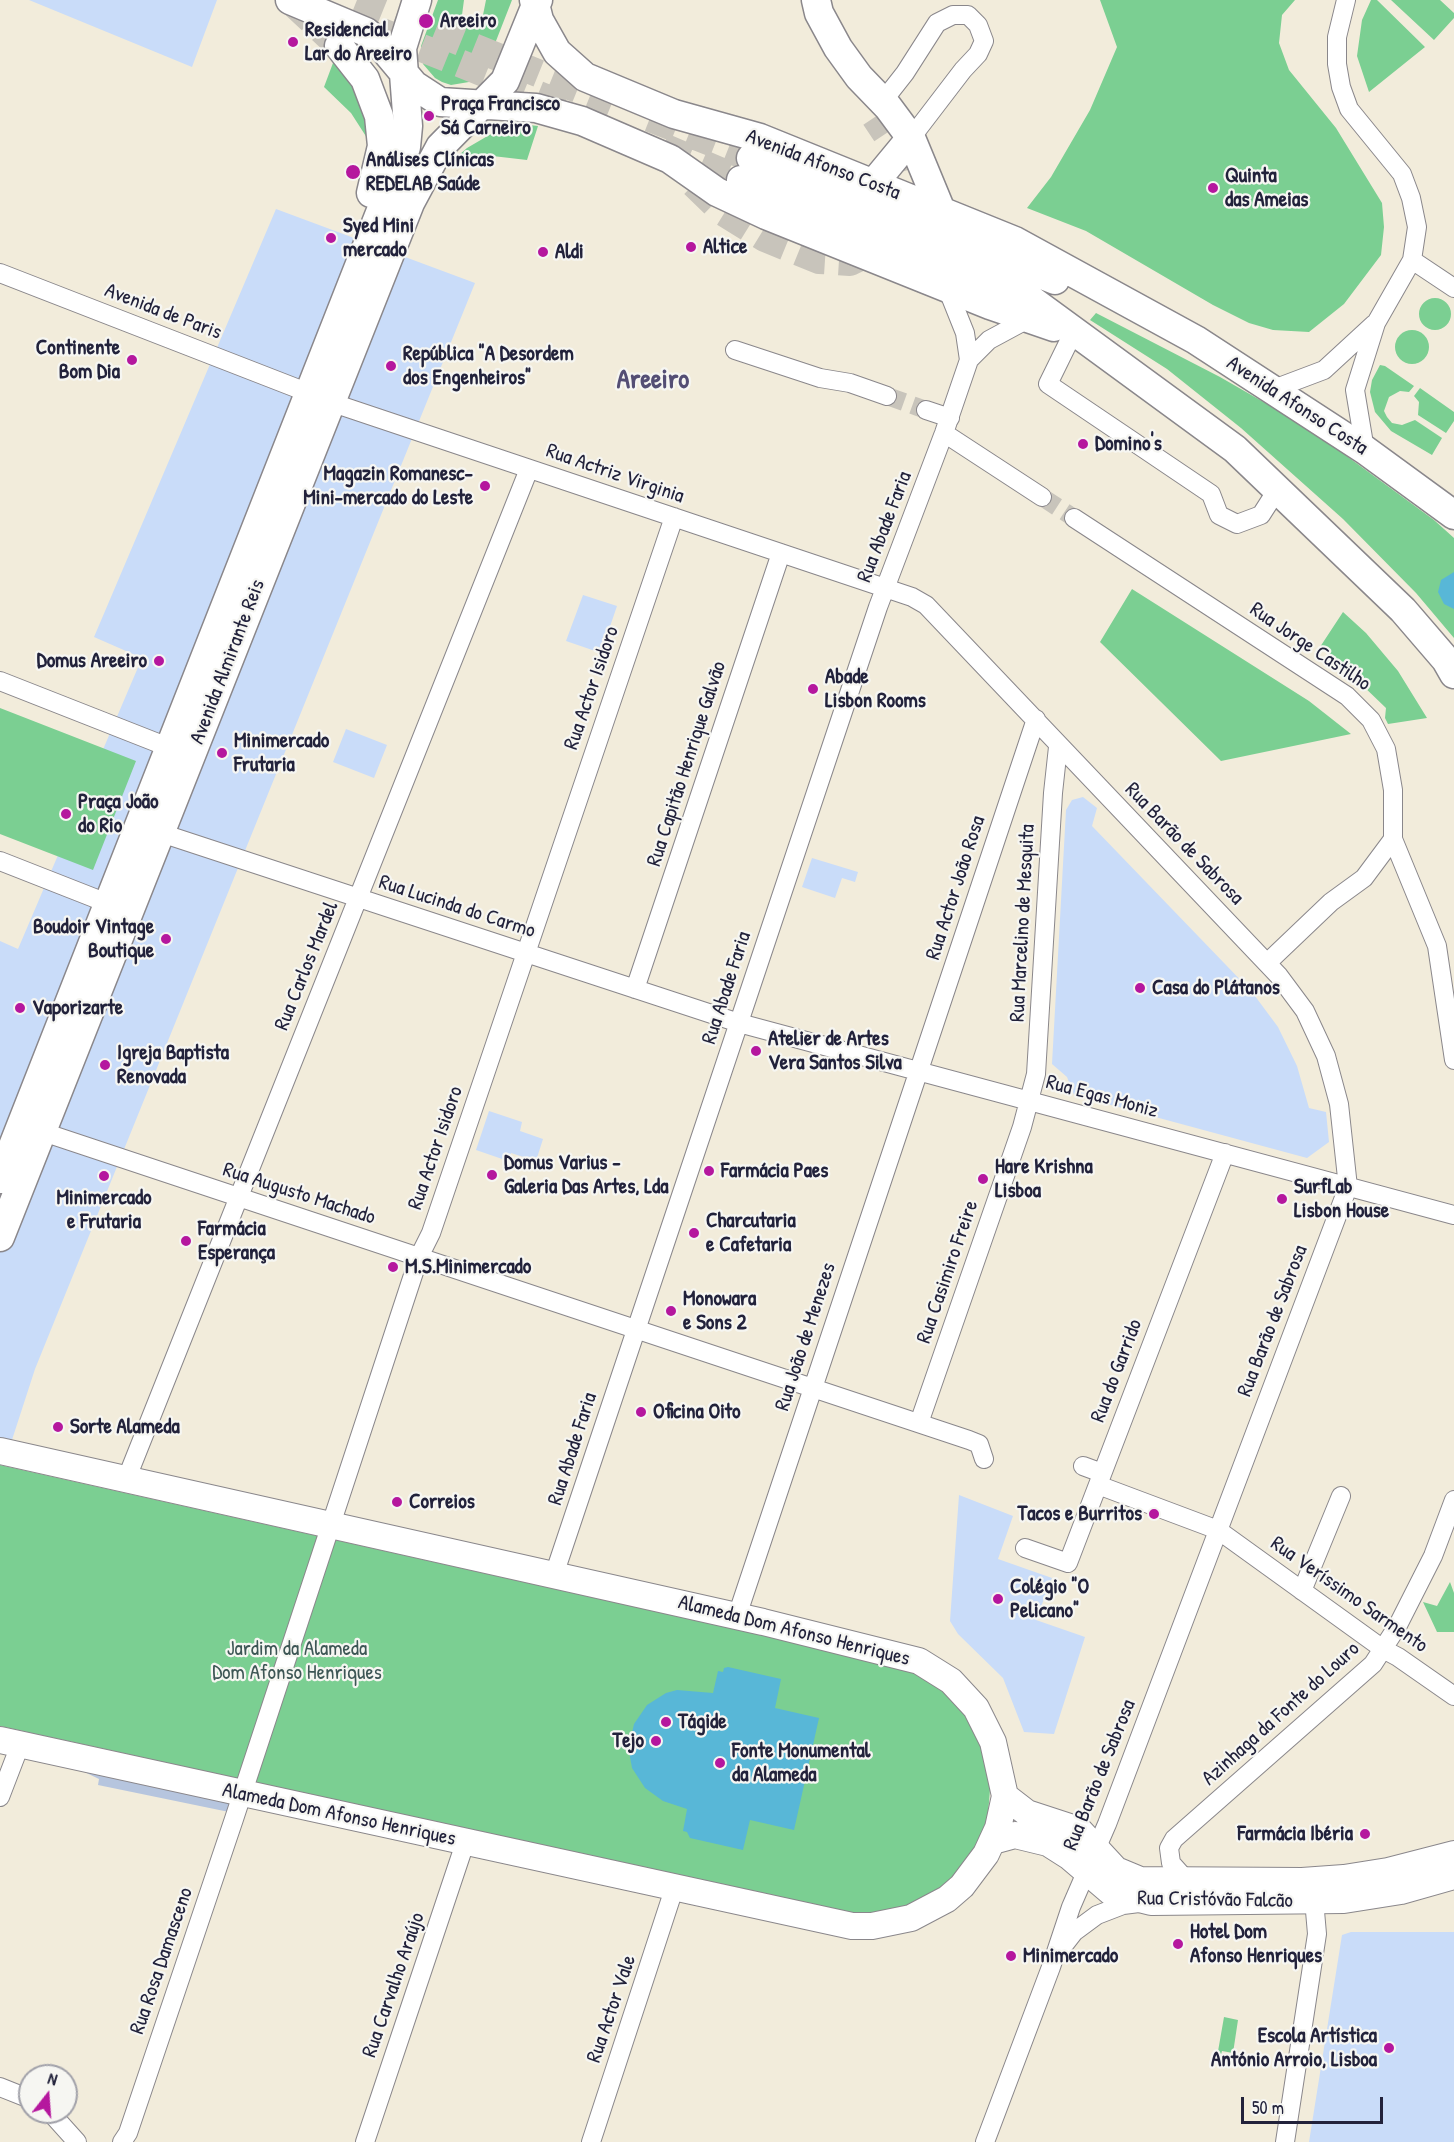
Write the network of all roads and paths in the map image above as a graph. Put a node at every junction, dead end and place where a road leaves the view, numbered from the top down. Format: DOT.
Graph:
graph roads {
  1 [pos="290,0"];
  2 [pos="417,0"];
  3 [pos="1346,0"];
  4 [pos="536,2"];
  5 [pos="814,3"];
  6 [pos="339,46"];
  7 [pos="404,72"];
  8 [pos="484,105"];
  9 [pos="879,109"];
  10 [pos="911,138"];
  11 [pos="873,184"];
  12 [pos="942,213"];
  13 [pos="1412,260"];
  14 [pos="0,273"];
  15 [pos="351,288"];
  16 [pos="947,288"];
  17 [pos="1454,288"];
  18 [pos="1134,307"];
  19 [pos="1028,319"];
  20 [pos="1376,323"];
  21 [pos="1073,333"];
  22 [pos="735,350"];
  23 [pos="969,360"];
  24 [pos="1271,390"];
  25 [pos="887,396"];
  26 [pos="320,397"];
  27 [pos="926,410"];
  28 [pos="947,425"];
  29 [pos="1365,450"];
  30 [pos="529,469"];
  31 [pos="1277,490"];
  32 [pos="1042,497"];
  33 [pos="1441,498"];
  34 [pos="1454,515"];
  35 [pos="674,517"];
  36 [pos="1074,518"];
  37 [pos="781,553"];
  38 [pos="885,589"];
  39 [pos="1454,674"];
  40 [pos="0,681"];
  41 [pos="1036,719"];
  42 [pos="168,747"];
  43 [pos="1058,747"];
  44 [pos="149,829"];
  45 [pos="1393,839"];
  46 [pos="0,861"];
  47 [pos="1402,861"];
  48 [pos="1364,878"];
  49 [pos="359,899"];
  50 [pos="107,903"];
  51 [pos="526,953"];
  52 [pos="1268,963"];
  53 [pos="635,989"];
  54 [pos="739,1023"];
  55 [pos="1454,1060"];
  56 [pos="918,1071"];
  57 [pos="1029,1101"];
  58 [pos="34,1120"];
  59 [pos="1225,1154"];
  60 [pos="0,1179"];
  61 [pos="1348,1187"];
  62 [pos="237,1197"];
  63 [pos="1454,1215"];
  64 [pos="0,1237"];
  65 [pos="419,1257"];
  66 [pos="636,1330"];
  67 [pos="813,1388"];
  68 [pos="920,1424"];
  69 [pos="0,1451"];
  70 [pos="981,1452"];
  71 [pos="1083,1466"];
  72 [pos="1100,1479"];
  73 [pos="126,1480"];
  74 [pos="1341,1496"];
  75 [pos="1454,1500"];
  76 [pos="330,1525"];
  77 [pos="1218,1530"];
  78 [pos="1025,1548"];
  79 [pos="554,1575"];
  80 [pos="1302,1591"];
  81 [pos="737,1616"];
  82 [pos="1383,1649"];
  83 [pos="1454,1696"];
  84 [pos="10,1743"];
  85 [pos="242,1794"];
  86 [pos="1005,1796"];
  87 [pos="0,1797"];
  88 [pos="993,1841"];
  89 [pos="465,1843"];
  90 [pos="1097,1848"];
  91 [pos="1454,1854"];
  92 [pos="1086,1872"];
  93 [pos="1454,1876"];
  94 [pos="1187,1881"];
  95 [pos="674,1889"];
  96 [pos="1314,1891"];
  97 [pos="1151,1902"];
  98 [pos="1051,1967"];
  99 [pos="0,2087"];
  100 [pos="18,2094"];
  101 [pos="61,2124"];
  102 [pos="77,2142"];
  103 [pos="122,2142"];
  104 [pos="363,2142"];
  105 [pos="591,2142"];
  106 [pos="985,2142"];
  107 [pos="1285,2142"];
  1 -- 7 [label="main road"];
  2 -- 7 [label="main road"];
  3 -- 13 [label="street"];
  4 -- 8 [label="main road"];
  4 -- 11 [label="main road, Avenida Afonso Costa"];
  5 -- 9 [label="main road"];
  6 -- 15 [label="main road"];
  7 -- 8 [label="main road"];
  7 -- 15 [label="main road, Avenida Almirante Reis"];
  8 -- 16 [label="main road, Avenida Afonso Costa"];
  8 -- 26 [label="main road, Avenida Almirante Reis"];
  9 -- 10 [label="main road"];
  9 -- 10 [label="street"];
  10 -- 11 [label="main road"];
  10 -- 12 [label="main road"];
  11 -- 12 [label="main road, Avenida Afonso Costa"];
  12 -- 18 [label="main road, Avenida Afonso Costa"];
  13 -- 17 [label="street"];
  13 -- 20 [label="street"];
  14 -- 26 [label="street, Avenida de Paris"];
  15 -- 26 [label="main road, Avenida Almirante Reis"];
  16 -- 19 [label="main road, Avenida Afonso Costa"];
  16 -- 23 [label="street, Rua Abade Faria"];
  18 -- 21 [label="main road, Avenida Afonso Costa"];
  18 -- 24 [label="main road, Avenida Afonso Costa"];
  19 -- 21 [label="main road, Avenida Afonso Costa"];
  19 -- 23 [label="street, Rua Abade Faria"];
  20 -- 24 [label="street"];
  20 -- 29 [label="street"];
  21 -- 31 [label="main road, Avenida Afonso Costa"];
  21 -- 31 [label="street"];
  22 -- 25 [label="street"];
  23 -- 28 [label="street, Rua Abade Faria"];
  24 -- 29 [label="main road, Avenida Afonso Costa"];
  26 -- 30 [label="street, Rua Actriz Virginia"];
  26 -- 42 [label="main road, Avenida Almirante Reis"];
  26 -- 44 [label="main road, Avenida Almirante Reis"];
  27 -- 28 [label="street"];
  28 -- 32 [label="street"];
  28 -- 38 [label="street, Rua Abade Faria"];
  29 -- 33 [label="main road, Avenida Afonso Costa"];
  30 -- 35 [label="street, Rua Actriz Virginia"];
  30 -- 49 [label="street, Rua Carlos Mardel"];
  31 -- 39 [label="main road, Avenida Afonso Costa"];
  33 -- 34 [label="main road, Avenida Afonso Costa"];
  35 -- 37 [label="street, Rua Actriz Virginia"];
  35 -- 51 [label="street, Rua Actor Isidoro"];
  36 -- 45 [label="street, Rua Jorge Castilho"];
  37 -- 38 [label="street, Rua Actriz Virginia"];
  37 -- 53 [label="street, Rua Capitão Henrique Galvão"];
  38 -- 41 [label="street, Rua Barão de Sabrosa"];
  38 -- 54 [label="street, Rua Abade Faria"];
  40 -- 42 [label="street"];
  41 -- 43 [label="street, Rua Barão de Sabrosa"];
  41 -- 56 [label="street, Rua Actor João Rosa"];
  42 -- 44 [label="main road, Avenida Almirante Reis"];
  43 -- 52 [label="street, Rua Barão de Sabrosa"];
  43 -- 57 [label="street, Rua Marcelino de Mesquita"];
  44 -- 49 [label="street, Rua Lucinda do Carmo"];
  44 -- 50 [label="main road, Avenida Almirante Reis"];
  44 -- 58 [label="main road, Avenida Almirante Reis"];
  45 -- 47 [label="street, Rua Jorge Castilho"];
  45 -- 48 [label="street"];
  46 -- 50 [label="street"];
  47 -- 48 [label="street"];
  47 -- 55 [label="street, Rua Jorge Castilho"];
  48 -- 52 [label="street"];
  49 -- 51 [label="street, Rua Lucinda do Carmo"];
  49 -- 62 [label="street, Rua Carlos Mardel"];
  50 -- 58 [label="main road, Avenida Almirante Reis"];
  51 -- 53 [label="street, Rua Lucinda do Carmo"];
  51 -- 65 [label="street, Rua Actor Isidoro"];
  52 -- 61 [label="street, Rua Barão de Sabrosa"];
  53 -- 54 [label="street, Rua Lucinda do Carmo"];
  54 -- 56 [label="street, Rua Egas Moniz"];
  54 -- 66 [label="street, Rua Abade Faria"];
  56 -- 57 [label="street, Rua Egas Moniz"];
  56 -- 67 [label="street, Rua João de Menezes"];
  57 -- 59 [label="street, Rua Egas Moniz"];
  57 -- 68 [label="street, Rua Casimiro Freire"];
  58 -- 60 [label="main road, Avenida Almirante Reis"];
  58 -- 62 [label="street, Rua Augusto Machado"];
  58 -- 64 [label="main road, Avenida Almirante Reis"];
  59 -- 61 [label="street, Rua Egas Moniz"];
  59 -- 72 [label="street, Rua do Garrido"];
  61 -- 63 [label="street, Rua Egas Moniz"];
  61 -- 77 [label="street, Rua Barão de Sabrosa"];
  62 -- 65 [label="street, Rua Augusto Machado"];
  62 -- 73 [label="street, Rua Carlos Mardel"];
  65 -- 66 [label="street, Rua Augusto Machado"];
  65 -- 76 [label="street, Rua Actor Isidoro"];
  66 -- 67 [label="street, Rua Augusto Machado"];
  66 -- 79 [label="street, Rua Abade Faria"];
  67 -- 68 [label="street, Rua Augusto Machado"];
  67 -- 81 [label="street, Rua João de Menezes"];
  68 -- 70 [label="street, Rua Augusto Machado"];
  69 -- 73 [label="main road, Alameda Dom Afonso Henriques"];
  71 -- 72 [label="street, Rua Veríssimo Sarmento"];
  72 -- 77 [label="street, Rua Veríssimo Sarmento"];
  72 -- 78 [label="street, Rua do Garrido"];
  73 -- 76 [label="main road, Alameda Dom Afonso Henriques"];
  74 -- 80 [label="street"];
  75 -- 82 [label="street, Azinhaga da Fonte do Louro"];
  76 -- 79 [label="main road, Alameda Dom Afonso Henriques"];
  76 -- 85 [label="street, Rua Actor Isidoro"];
  77 -- 80 [label="street, Rua Veríssimo Sarmento"];
  77 -- 90 [label="street, Rua Barão de Sabrosa"];
  79 -- 81 [label="main road, Alameda Dom Afonso Henriques"];
  80 -- 82 [label="street, Rua Veríssimo Sarmento"];
  81 -- 86 [label="main road, Alameda Dom Afonso Henriques"];
  82 -- 83 [label="street, Rua Veríssimo Sarmento"];
  82 -- 94 [label="street, Azinhaga da Fonte do Louro"];
  84 -- 85 [label="main road, Alameda Dom Afonso Henriques"];
  84 -- 87 [label="street"];
  85 -- 89 [label="main road, Alameda Dom Afonso Henriques"];
  85 -- 103 [label="street, Rua Rosa Damasceno"];
  86 -- 88 [label="main road, Alameda Dom Afonso Henriques"];
  86 -- 90 [label="main road, Rua Cristóvão Falcão"];
  88 -- 92 [label="main road, Rua Cristóvão Falcão"];
  88 -- 95 [label="main road, Alameda Dom Afonso Henriques"];
  89 -- 95 [label="main road, Alameda Dom Afonso Henriques"];
  89 -- 104 [label="street, Rua Carvalho Araújo"];
  90 -- 92 [label="street, Rua Barão de Sabrosa"];
  90 -- 94 [label="main road, Rua Cristóvão Falcão"];
  91 -- 96 [label="main road, Rua Cristóvão Falcão"];
  92 -- 97 [label="main road, Rua Cristóvão Falcão"];
  92 -- 98 [label="street, Rua Barão de Sabrosa"];
  93 -- 96 [label="main road, Rua Cristóvão Falcão"];
  94 -- 96 [label="main road, Rua Cristóvão Falcão"];
  95 -- 105 [label="street, Rua Actor Vale"];
  96 -- 97 [label="main road, Rua Cristóvão Falcão"];
  96 -- 107 [label="street"];
  97 -- 98 [label="street, Rua Barão de Sabrosa"];
  98 -- 106 [label="street, Rua Barão de Sabrosa"];
  99 -- 100 [label="street"];
  101 -- 102 [label="street"];
}
